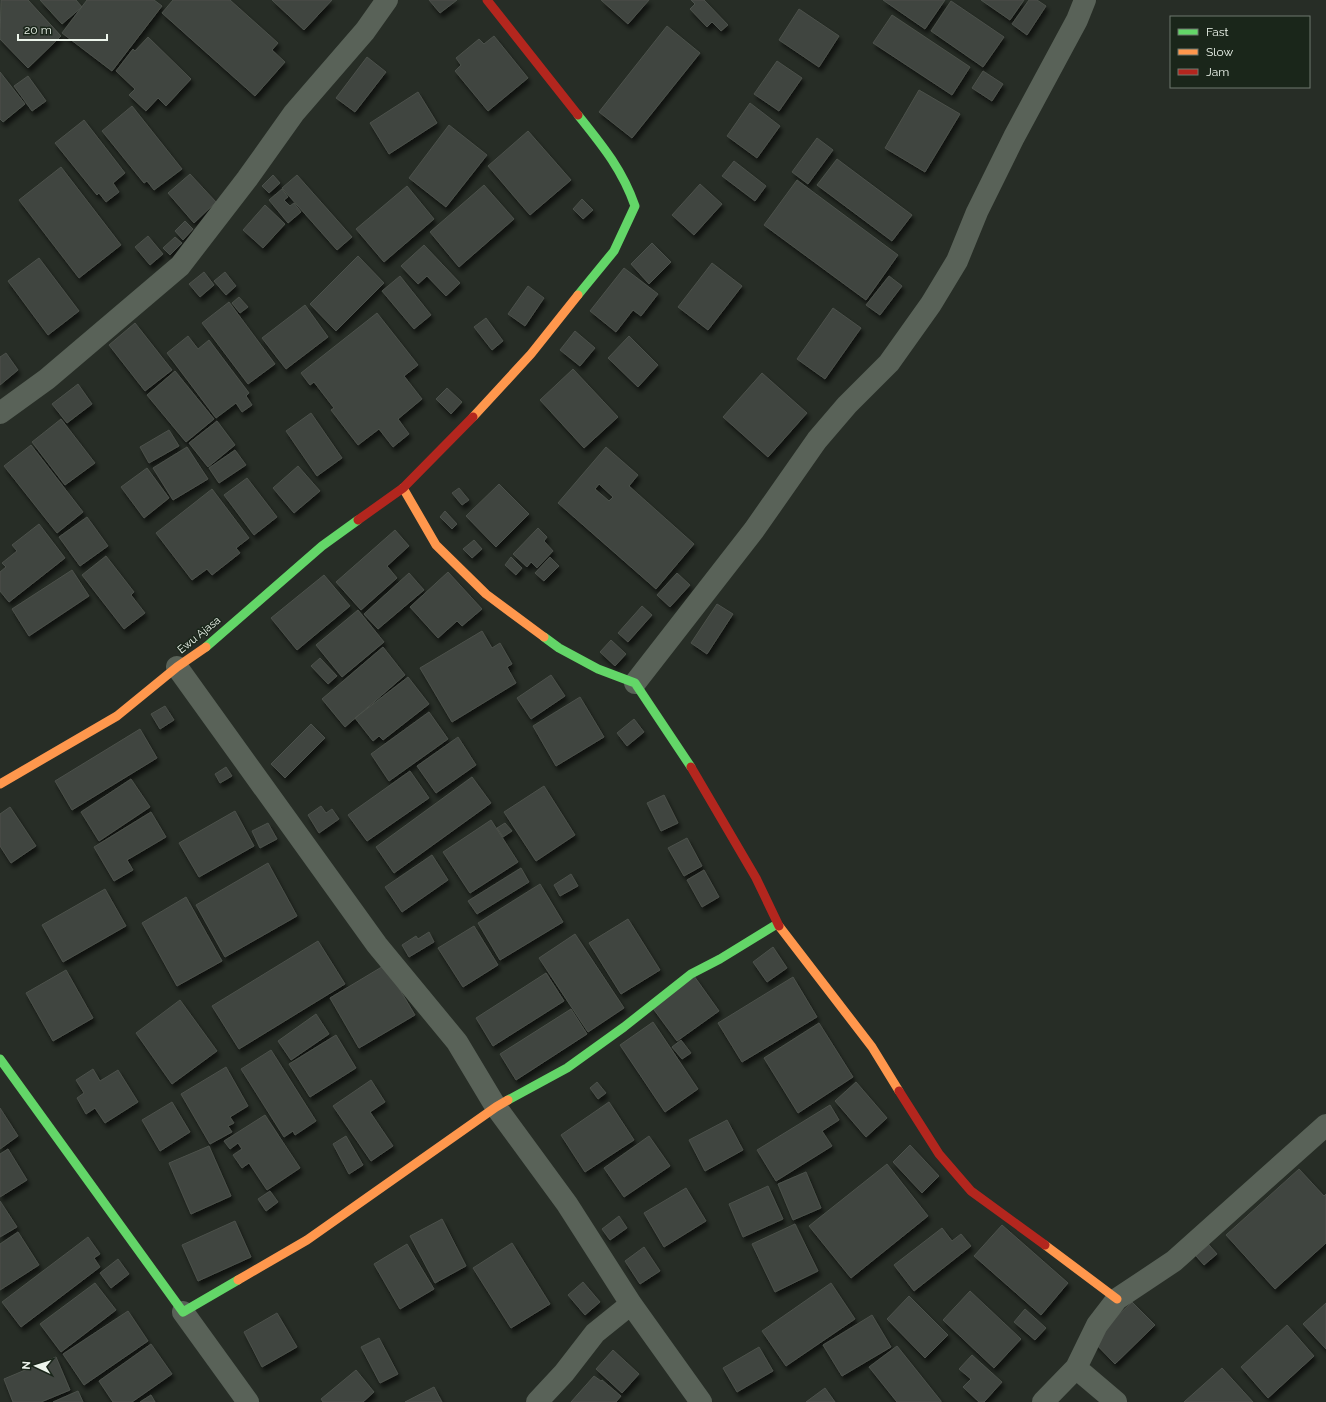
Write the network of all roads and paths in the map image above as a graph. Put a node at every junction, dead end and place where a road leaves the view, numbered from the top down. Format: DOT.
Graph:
graph roads {
  1 [pos="386,0"];
  2 [pos="487,0"];
  3 [pos="1085,0"];
  4 [pos="0,413"];
  5 [pos="403,488"];
  6 [pos="177,668"];
  7 [pos="635,683"];
  8 [pos="0,784"];
  9 [pos="777,924"];
  10 [pos="0,1059"];
  11 [pos="496,1107"];
  12 [pos="1326,1125"];
  13 [pos="1117,1299"];
  14 [pos="631,1304"];
  15 [pos="183,1312"];
  16 [pos="1076,1368"];
  17 [pos="248,1402"];
  18 [pos="537,1402"];
  19 [pos="701,1402"];
  20 [pos="1043,1402"];
  21 [pos="1116,1402"];
  1 -- 4 [label="street"];
  2 -- 5 [label="street, Ewu Ajasa"];
  3 -- 7 [label="street"];
  5 -- 6 [label="street, Ewu Ajasa"];
  5 -- 7 [label="street"];
  6 -- 8 [label="street, Ewu Ajasa"];
  6 -- 11 [label="street"];
  7 -- 9 [label="street"];
  9 -- 11 [label="street"];
  9 -- 13 [label="street"];
  10 -- 15 [label="street"];
  11 -- 14 [label="street"];
  11 -- 15 [label="street"];
  12 -- 13 [label="street"];
  13 -- 16 [label="street"];
  14 -- 18 [label="street"];
  14 -- 19 [label="street"];
  15 -- 17 [label="street"];
  16 -- 20 [label="street"];
  16 -- 21 [label="street"];
}
